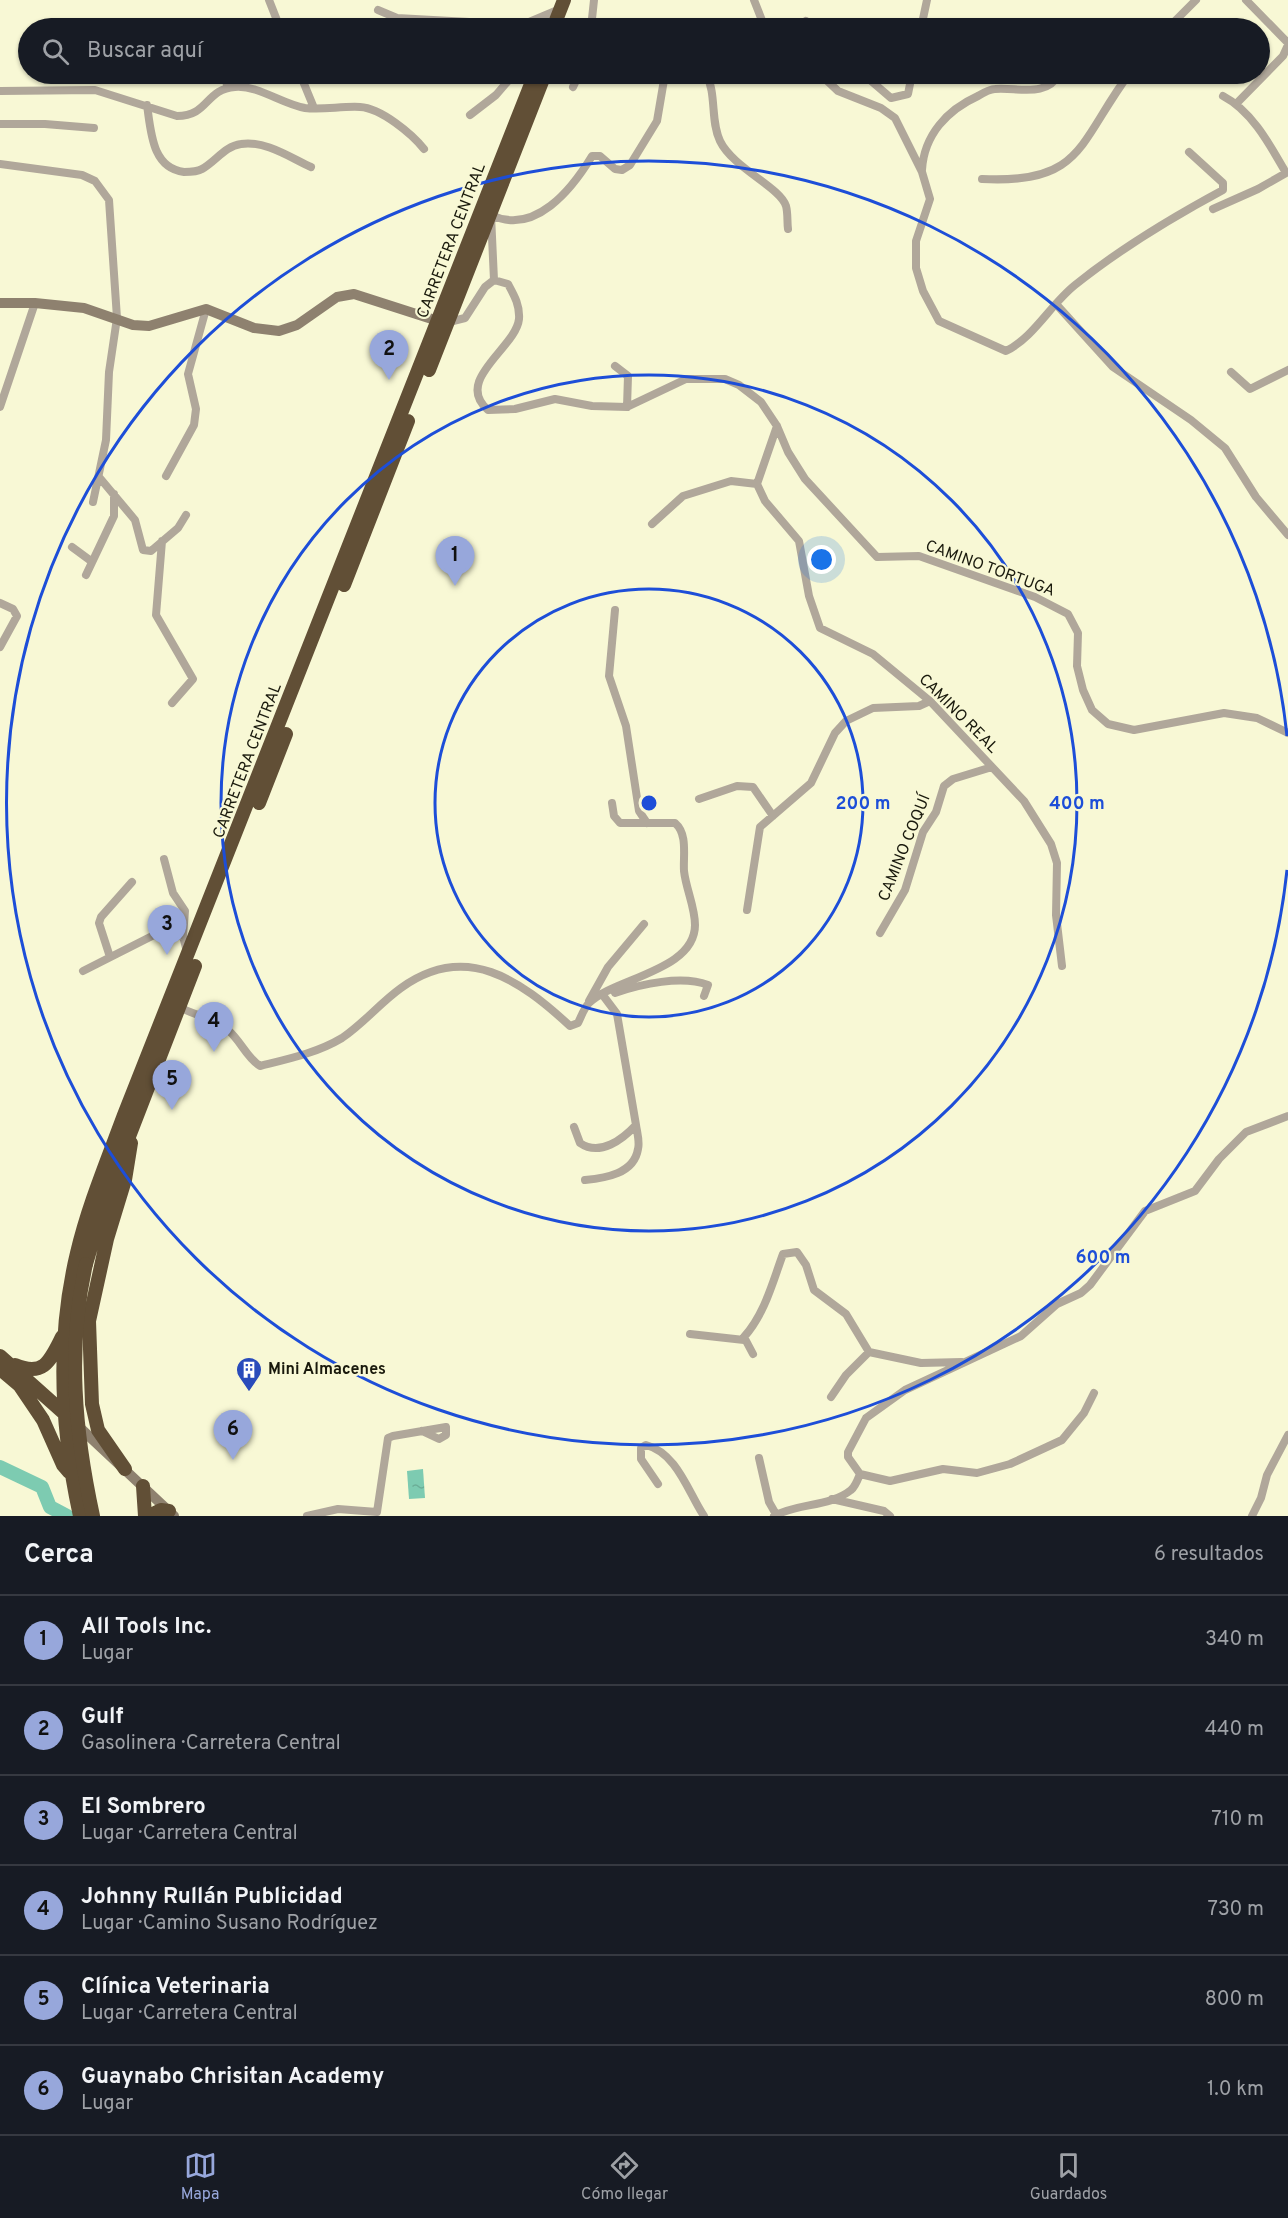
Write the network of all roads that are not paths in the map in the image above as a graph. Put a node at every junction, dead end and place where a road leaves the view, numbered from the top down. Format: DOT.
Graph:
graph roads {
  1 [pos="269,0"];
  2 [pos="573,0"];
  3 [pos="594,0"];
  4 [pos="754,0"];
  5 [pos="927,0"];
  6 [pos="1196,0"];
  7 [pos="1246,0"];
  8 [pos="562,4"];
  9 [pos="378,10"];
  10 [pos="276,18"];
  11 [pos="397,18"];
  12 [pos="535,18"];
  13 [pos="566,18"];
  14 [pos="592,18"];
  15 [pos="761,18"];
  16 [pos="923,18"];
  17 [pos="1178,18"];
  18 [pos="1263,18"];
  19 [pos="1270,25"];
  20 [pos="1288,44"];
  21 [pos="1270,69"];
  22 [pos="227,84"];
  23 [pos="304,84"];
  24 [pos="505,84"];
  25 [pos="531,84"];
  26 [pos="541,84"];
  27 [pos="574,84"];
  28 [pos="663,84"];
  29 [pos="711,84"];
  30 [pos="831,84"];
  31 [pos="875,84"];
  32 [pos="910,84"];
  33 [pos="1051,84"];
  34 [pos="1122,84"];
  35 [pos="1256,84"];
  36 [pos="573,87"];
  37 [pos="227,88"];
  38 [pos="0,91"];
  39 [pos="1223,96"];
  40 [pos="1237,103"];
  41 [pos="147,105"];
  42 [pos="314,108"];
  43 [pos="470,115"];
  44 [pos="0,124"];
  45 [pos="94,128"];
  46 [pos="424,149"];
  47 [pos="1189,152"];
  48 [pos="0,164"];
  49 [pos="311,167"];
  50 [pos="922,172"];
  51 [pos="982,179"];
  52 [pos="1213,209"];
  53 [pos="491,215"];
  54 [pos="788,229"];
  55 [pos="494,280"];
  56 [pos="0,303"];
  57 [pos="35,303"];
  58 [pos="1056,304"];
  59 [pos="206,309"];
  60 [pos="117,318"];
  61 [pos="443,323"];
  62 [pos="615,366"];
  63 [pos="1288,370"];
  64 [pos="1231,372"];
  65 [pos="0,407"];
  66 [pos="627,407"];
  67 [pos="777,426"];
  68 [pos="166,476"];
  69 [pos="99,477"];
  70 [pos="757,484"];
  71 [pos="114,494"];
  72 [pos="93,502"];
  73 [pos="186,515"];
  74 [pos="652,524"];
  75 [pos="1288,535"];
  76 [pos="162,541"];
  77 [pos="72,547"];
  78 [pos="91,561"];
  79 [pos="86,575"];
  80 [pos="0,603"];
  81 [pos="615,610"];
  82 [pos="0,647"];
  83 [pos="930,701"];
  84 [pos="172,703"];
  85 [pos="1288,733"];
  86 [pos="992,767"];
  87 [pos="699,798"];
  88 [pos="612,804"];
  89 [pos="772,816"];
  90 [pos="647,823"];
  91 [pos="164,859"];
  92 [pos="132,882"];
  93 [pos="747,910"];
  94 [pos="644,924"];
  95 [pos="880,933"];
  96 [pos="183,936"];
  97 [pos="110,957"];
  98 [pos="188,957"];
  99 [pos="1062,966"];
  100 [pos="83,971"];
  101 [pos="604,995"];
  102 [pos="704,996"];
  103 [pos="587,1004"];
  104 [pos="179,1007"];
  105 [pos="1288,1116"];
  106 [pos="636,1125"];
  107 [pos="574,1127"];
  108 [pos="130,1131"];
  109 [pos="585,1180"];
  110 [pos="64,1333"];
  111 [pos="690,1334"];
  112 [pos="744,1340"];
  113 [pos="869,1352"];
  114 [pos="753,1354"];
  115 [pos="2,1362"];
  116 [pos="966,1362"];
  117 [pos="18,1383"];
  118 [pos="1094,1393"];
  119 [pos="92,1397"];
  120 [pos="831,1398"];
  121 [pos="65,1414"];
  122 [pos="422,1431"];
  123 [pos="1288,1435"];
  124 [pos="759,1458"];
  125 [pos="125,1468"];
  126 [pos="860,1474"];
  127 [pos="71,1475"];
  128 [pos="658,1484"];
  129 [pos="143,1485"];
  130 [pos="832,1499"];
  131 [pos="171,1514"];
  132 [pos="80,1516"];
  133 [pos="93,1516"];
  134 [pos="147,1516"];
  135 [pos="307,1516"];
  136 [pos="704,1516"];
  137 [pos="775,1516"];
  138 [pos="890,1516"];
  139 [pos="1252,1516"];
  1 -- 10 [label="street"];
  2 -- 13 [label="highway"];
  3 -- 14 [label="street"];
  4 -- 15 [label="street"];
  5 -- 16 [label="street"];
  6 -- 17 [label="street"];
  7 -- 18 [label="street"];
  8 -- 12 [label="street"];
  9 -- 11 [label="street"];
  19 -- 20 [label="street"];
  20 -- 21 [label="street"];
  22 -- 37 [label="street"];
  23 -- 42 [label="street"];
  24 -- 43 [label="street"];
  25 -- 61 [label="highway, CARRETERA CENTRAL"];
  26 -- 53 [label="highway, CARRETERA CENTRAL"];
  27 -- 36 [label="street"];
  28 -- 53 [label="street"];
  29 -- 54 [label="street"];
  30 -- 50 [label="street"];
  31 -- 32 [label="street"];
  33 -- 50 [label="street"];
  34 -- 51 [label="street"];
  35 -- 40 [label="street"];
  37 -- 41 [label="street"];
  37 -- 42 [label="street"];
  38 -- 41 [label="street"];
  39 -- 40 [label="street"];
  40 -- 52 [label="street"];
  41 -- 49 [label="street"];
  42 -- 46 [label="street"];
  44 -- 45 [label="street"];
  47 -- 58 [label="street"];
  48 -- 60 [label="street"];
  50 -- 58 [label="street"];
  53 -- 55 [label="street"];
  53 -- 61 [label="highway, CARRETERA CENTRAL"];
  55 -- 61 [label="street"];
  55 -- 66 [label="street, CAMINO TORTUGA"];
  56 -- 57 [label="street"];
  57 -- 60 [label="street"];
  57 -- 65 [label="street"];
  58 -- 75 [label="street"];
  59 -- 60 [label="street"];
  59 -- 61 [label="street"];
  59 -- 68 [label="street"];
  60 -- 69 [label="street"];
  61 -- 98 [label="highway, CARRETERA CENTRAL"];
  61 -- 104 [label="highway, CARRETERA CENTRAL"];
  62 -- 66 [label="street"];
  63 -- 64 [label="street"];
  66 -- 67 [label="street, CAMINO TORTUGA"];
  67 -- 70 [label="street"];
  67 -- 85 [label="street, CAMINO TORTUGA"];
  69 -- 71 [label="street"];
  69 -- 72 [label="street"];
  70 -- 74 [label="street"];
  70 -- 83 [label="street, CAMINO REAL"];
  71 -- 76 [label="street"];
  71 -- 78 [label="street"];
  73 -- 76 [label="street"];
  76 -- 84 [label="street"];
  77 -- 78 [label="street"];
  78 -- 79 [label="street"];
  80 -- 82 [label="street"];
  81 -- 90 [label="street"];
  83 -- 86 [label="street, CAMINO REAL"];
  83 -- 89 [label="street"];
  86 -- 95 [label="street, CAMINO COQUÍ"];
  86 -- 99 [label="street, CAMINO REAL"];
  87 -- 89 [label="street"];
  88 -- 90 [label="street"];
  89 -- 93 [label="street"];
  90 -- 101 [label="street"];
  91 -- 96 [label="street"];
  92 -- 97 [label="street"];
  94 -- 103 [label="street"];
  96 -- 97 [label="street"];
  96 -- 98 [label="street"];
  97 -- 100 [label="street"];
  98 -- 110 [label="highway, CARRETERA CENTRAL"];
  101 -- 102 [label="street"];
  101 -- 103 [label="street"];
  101 -- 106 [label="street"];
  103 -- 104 [label="street"];
  104 -- 108 [label="highway, CARRETERA CENTRAL"];
  105 -- 116 [label="street"];
  106 -- 107 [label="street"];
  106 -- 109 [label="street"];
  108 -- 119 [label="highway"];
  108 -- 133 [label="highway, CARRETERA CENTRAL, bridge"];
  110 -- 115 [label="highway"];
  110 -- 121 [label="highway, CARRETERA CENTRAL"];
  111 -- 112 [label="street"];
  112 -- 113 [label="street"];
  112 -- 114 [label="street"];
  113 -- 116 [label="street"];
  113 -- 120 [label="street"];
  115 -- 117 [label="highway"];
  115 -- 121 [label="highway"];
  116 -- 126 [label="street"];
  117 -- 121 [label="highway"];
  117 -- 127 [label="highway"];
  118 -- 126 [label="street"];
  119 -- 121 [label="highway"];
  119 -- 125 [label="highway"];
  121 -- 125 [label="street"];
  121 -- 127 [label="highway, CARRETERA CENTRAL"];
  122 -- 135 [label="street"];
  123 -- 139 [label="street"];
  124 -- 137 [label="street"];
  125 -- 129 [label="street"];
  126 -- 130 [label="street"];
  127 -- 132 [label="highway"];
  128 -- 136 [label="street"];
  129 -- 131 [label="street"];
  129 -- 134 [label="highway"];
  130 -- 137 [label="street"];
  130 -- 138 [label="street"];
  131 -- 134 [label="highway"];
}
